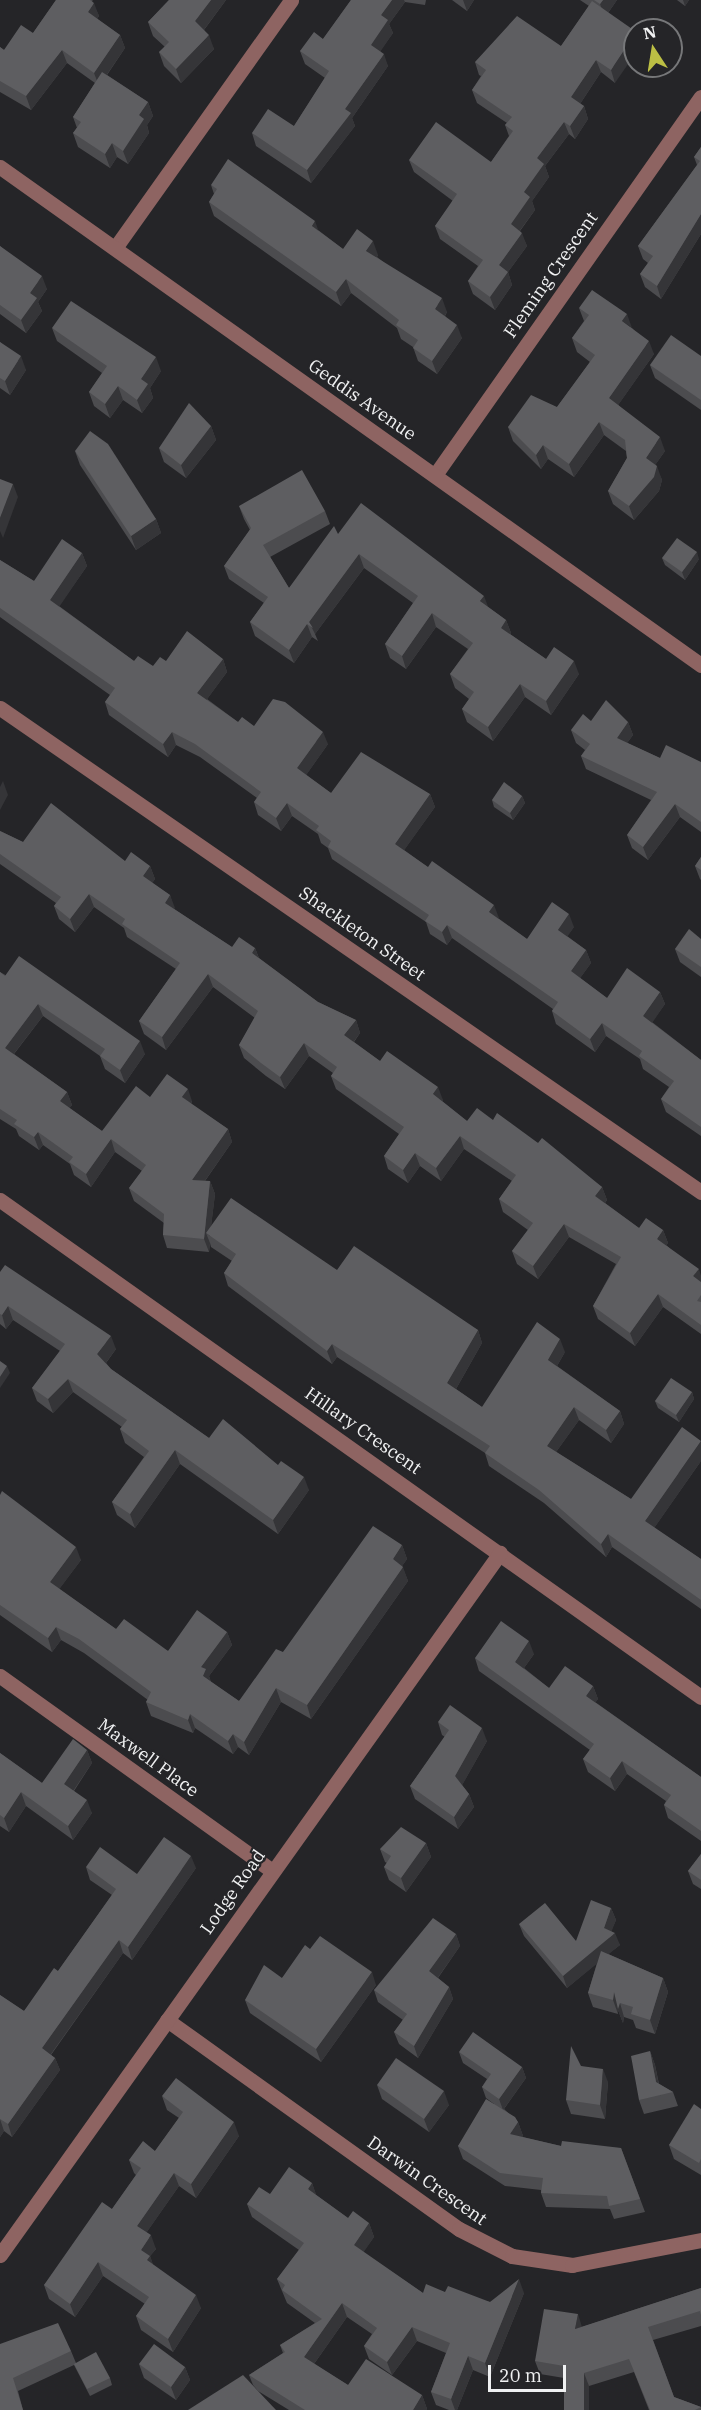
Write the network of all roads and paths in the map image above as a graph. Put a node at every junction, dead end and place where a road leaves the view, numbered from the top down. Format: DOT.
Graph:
graph roads {
  1 [pos="291,0"];
  2 [pos="701,97"];
  3 [pos="0,167"];
  4 [pos="115,248"];
  5 [pos="435,476"];
  6 [pos="701,665"];
  7 [pos="0,708"];
  8 [pos="701,1192"];
  9 [pos="0,1200"];
  10 [pos="500,1553"];
  11 [pos="0,1677"];
  12 [pos="701,1697"];
  13 [pos="272,1871"];
  14 [pos="167,2020"];
  15 [pos="701,2240"];
  16 [pos="0,2255"];
  1 -- 4 [label="street"];
  2 -- 5 [label="street, Fleming Crescent"];
  3 -- 4 [label="street, Geddis Avenue"];
  4 -- 5 [label="street, Geddis Avenue"];
  5 -- 6 [label="street, Geddis Avenue"];
  7 -- 8 [label="street, Shackleton Street"];
  9 -- 10 [label="street, Hillary Crescent"];
  10 -- 12 [label="street, Hillary Crescent"];
  10 -- 13 [label="street, Lodge Road"];
  11 -- 13 [label="street, Maxwell Place"];
  13 -- 14 [label="street, Lodge Road"];
  14 -- 15 [label="street, Darwin Crescent"];
  14 -- 16 [label="street, Lodge Road"];
}
